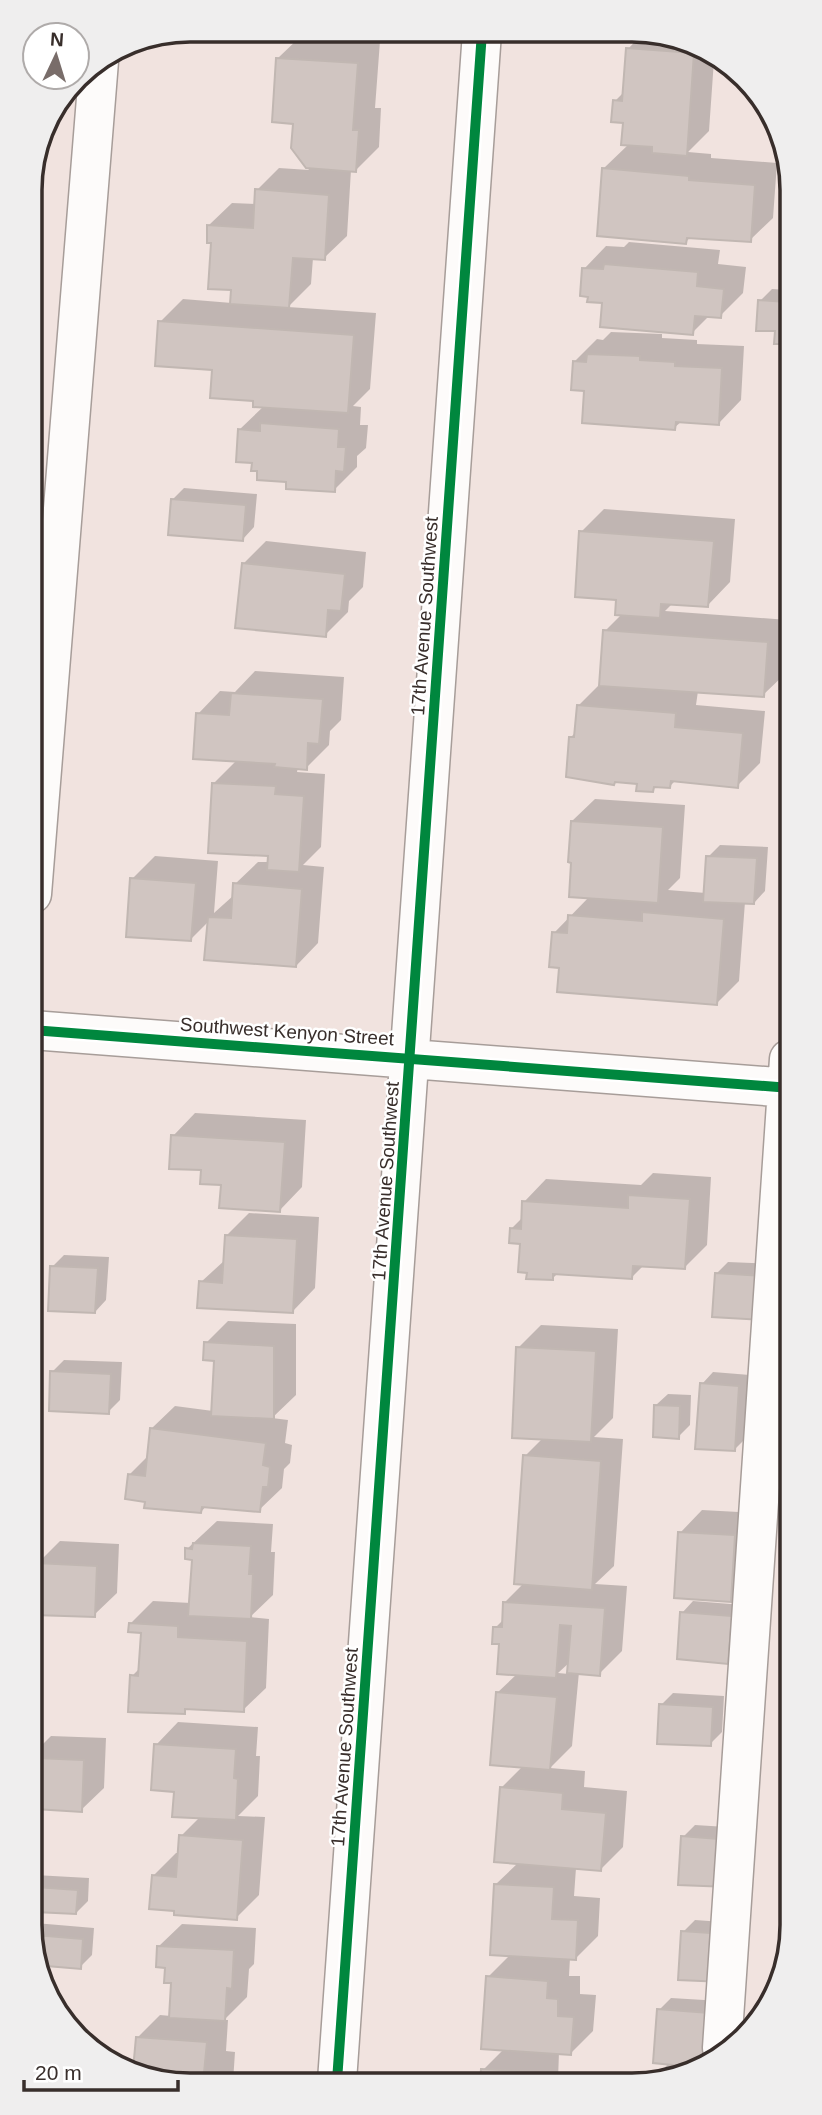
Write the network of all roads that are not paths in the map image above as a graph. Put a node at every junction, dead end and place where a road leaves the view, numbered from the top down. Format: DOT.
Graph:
graph roads {
  1 [pos="481,42"];
  2 [pos="98,75"];
  3 [pos="42,770"];
  4 [pos="42,1031"];
  5 [pos="411,1058"];
  6 [pos="780,1078"];
  7 [pos="780,1209"];
  8 [pos="722,2042"];
  9 [pos="338,2073"];
  1 -- 5 [label="street, 17th Avenue Southwest"];
  2 -- 3 [label="street"];
  4 -- 5 [label="street, Southwest Kenyon Street"];
  5 -- 6 [label="street, Southwest Kenyon Street"];
  5 -- 9 [label="street, 17th Avenue Southwest"];
  7 -- 8 [label="street"];
}
